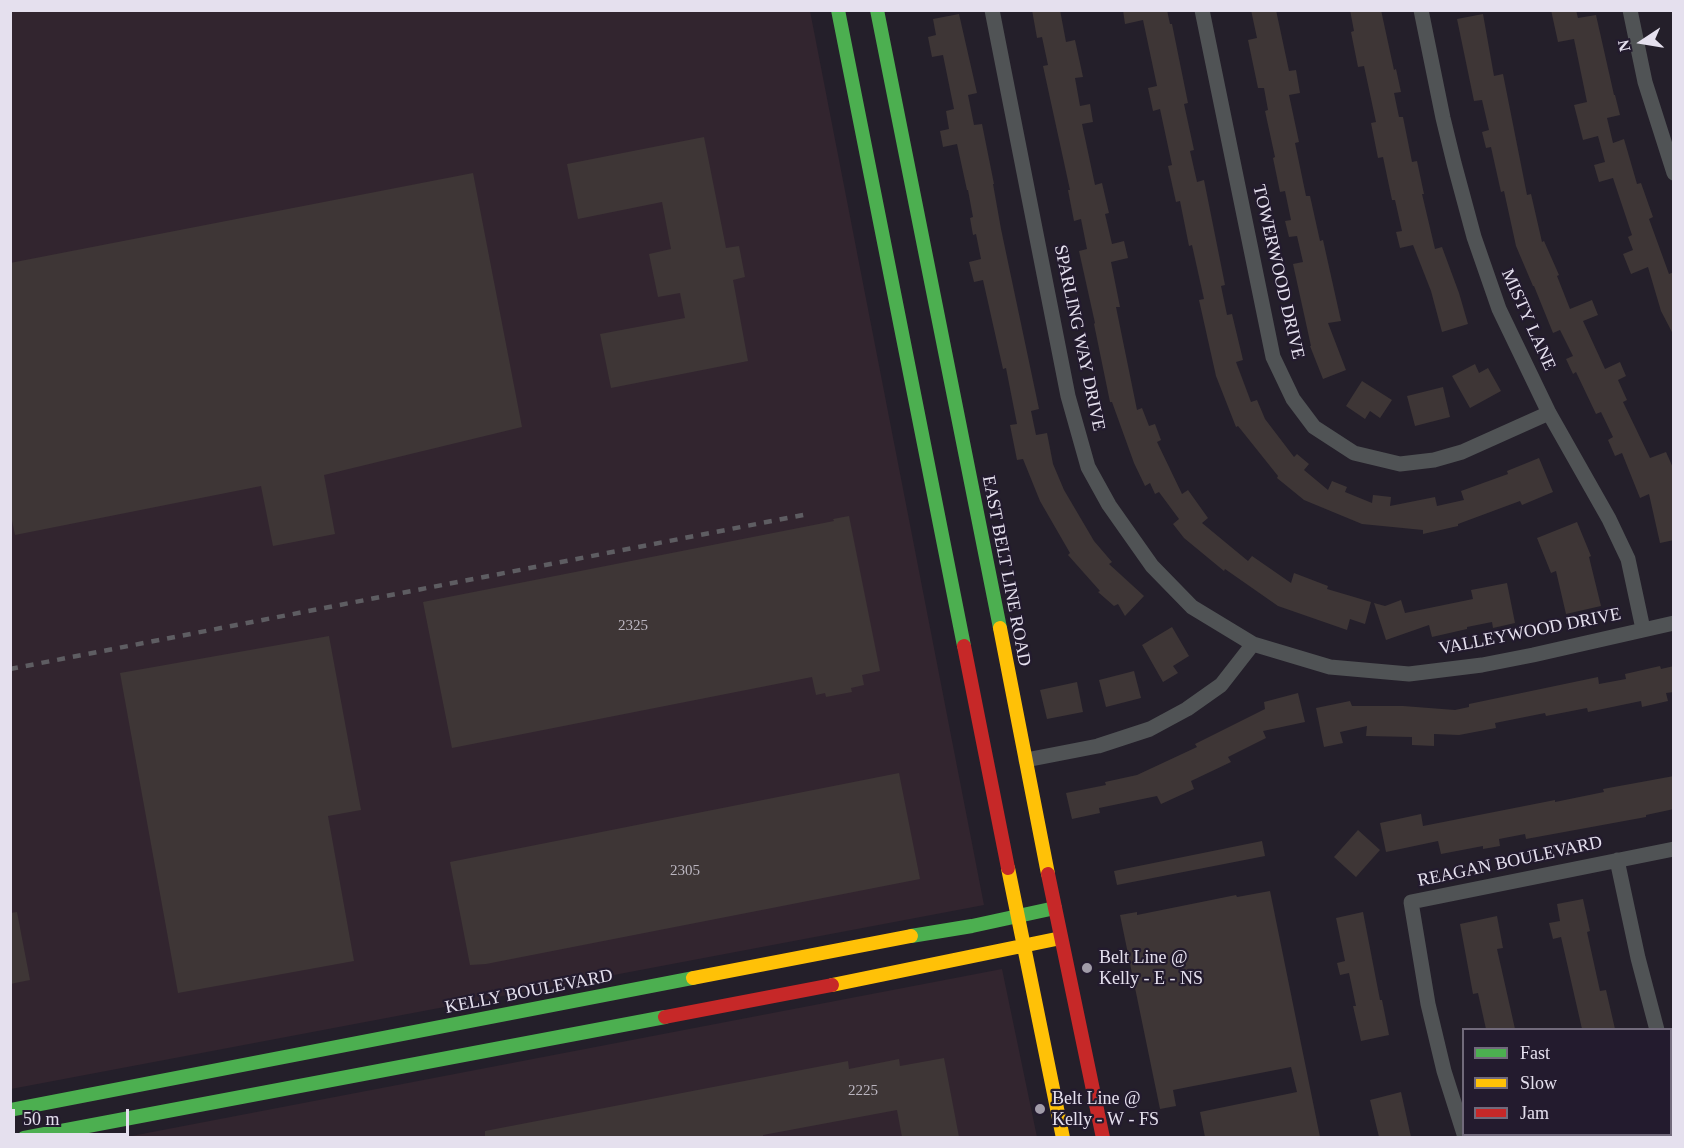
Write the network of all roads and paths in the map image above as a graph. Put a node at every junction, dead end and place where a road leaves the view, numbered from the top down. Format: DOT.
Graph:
graph roads {
  1 [pos="838,10"];
  2 [pos="877,10"];
  3 [pos="992,10"];
  4 [pos="1203,10"];
  5 [pos="1421,10"];
  6 [pos="1630,10"];
  7 [pos="1666,128"];
  8 [pos="1674,173"];
  9 [pos="1549,413"];
  10 [pos="949,428"];
  11 [pos="921,434"];
  12 [pos="1674,623"];
  13 [pos="1643,629"];
  14 [pos="1253,644"];
  15 [pos="1026,760"];
  16 [pos="1674,849"];
  17 [pos="1617,860"];
  18 [pos="1055,908"];
  19 [pos="1017,915"];
  20 [pos="1061,938"];
  21 [pos="1023,946"];
  22 [pos="733,988"];
  23 [pos="1658,1028"];
  24 [pos="487,1034"];
  25 [pos="106,1106"];
  26 [pos="10,1110"];
  27 [pos="1462,1129"];
  28 [pos="24,1137"];
  29 [pos="1063,1137"];
  30 [pos="1103,1137"];
  1 -- 11 [label="main road"];
  2 -- 10 [label="main road, EAST BELT LINE ROAD"];
  3 -- 14 [label="street, SPARLING WAY DRIVE"];
  4 -- 9 [label="street, TOWERWOOD DRIVE"];
  5 -- 9 [label="street, MISTY LANE"];
  6 -- 7 [label="street"];
  7 -- 8 [label="street"];
  9 -- 13 [label="street, MISTY LANE"];
  10 -- 11 [label="main road"];
  10 -- 15 [label="main road, EAST BELT LINE ROAD"];
  11 -- 19 [label="main road"];
  12 -- 13 [label="street, VALLEYWOOD DRIVE"];
  13 -- 14 [label="street, VALLEYWOOD DRIVE"];
  14 -- 15 [label="street"];
  15 -- 18 [label="main road, EAST BELT LINE ROAD"];
  16 -- 17 [label="street, REAGAN BOULEVARD"];
  17 -- 23 [label="street"];
  17 -- 27 [label="street, REAGAN BOULEVARD"];
  18 -- 19 [label="main road, KELLY BOULEVARD"];
  18 -- 20 [label="main road, EAST BELT LINE ROAD"];
  19 -- 21 [label="main road"];
  19 -- 22 [label="main road, KELLY BOULEVARD"];
  20 -- 21 [label="main road, KELLY BOULEVARD"];
  20 -- 30 [label="main road, EAST BELT LINE ROAD"];
  21 -- 22 [label="main road, KELLY BOULEVARD"];
  21 -- 29 [label="main road"];
  22 -- 24 [label="main road, KELLY BOULEVARD"];
  22 -- 24 [label="main road, KELLY BOULEVARD"];
  24 -- 25 [label="main road, KELLY BOULEVARD"];
  24 -- 25 [label="main road, KELLY BOULEVARD"];
  25 -- 26 [label="main road, KELLY BOULEVARD"];
  25 -- 28 [label="main road, KELLY BOULEVARD"];
}
